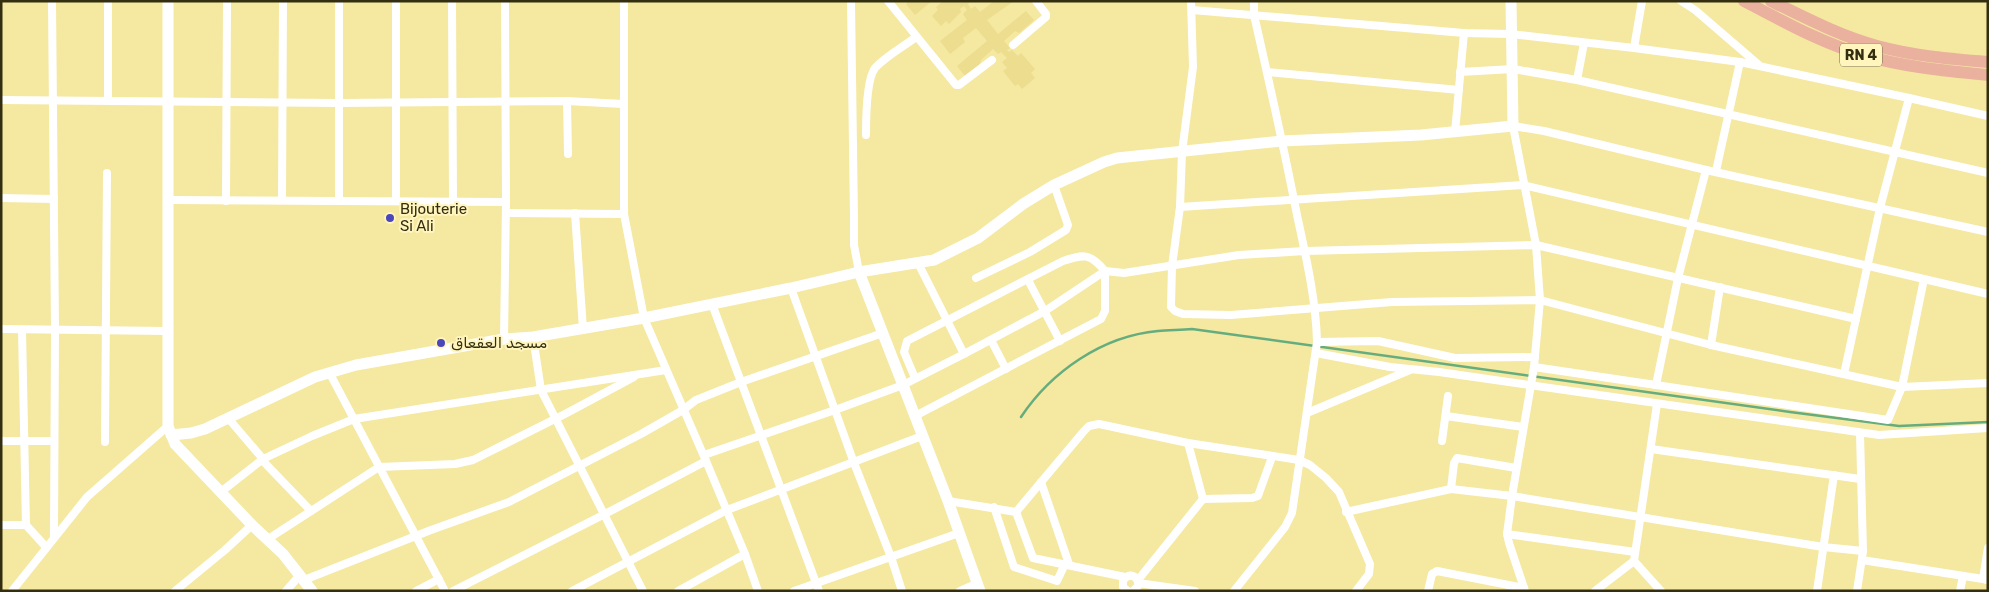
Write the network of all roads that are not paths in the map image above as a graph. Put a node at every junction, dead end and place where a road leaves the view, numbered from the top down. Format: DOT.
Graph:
graph roads {
  1 [pos="52,1"];
  2 [pos="108,1"];
  3 [pos="168,1"];
  4 [pos="227,1"];
  5 [pos="283,1"];
  6 [pos="339,1"];
  7 [pos="396,1"];
  8 [pos="452,1"];
  9 [pos="505,1"];
  10 [pos="624,1"];
  11 [pos="851,1"];
  12 [pos="888,1"];
  13 [pos="1036,1"];
  14 [pos="1191,1"];
  15 [pos="1254,1"];
  16 [pos="1511,1"];
  17 [pos="1642,1"];
  18 [pos="1681,1"];
  19 [pos="1744,1"];
  20 [pos="1771,1"];
  21 [pos="1192,10"];
  22 [pos="1254,15"];
  23 [pos="1464,33"];
  24 [pos="1511,34"];
  25 [pos="916,37"];
  26 [pos="1584,43"];
  27 [pos="1013,45"];
  28 [pos="1634,48"];
  29 [pos="992,60"];
  30 [pos="1740,62"];
  31 [pos="1988,62"];
  32 [pos="1760,66"];
  33 [pos="1513,70"];
  34 [pos="1267,72"];
  35 [pos="1460,72"];
  36 [pos="1988,75"];
  37 [pos="1577,80"];
  38 [pos="1460,90"];
  39 [pos="1909,98"];
  40 [pos="1,100"];
  41 [pos="52,100"];
  42 [pos="504,100"];
  43 [pos="108,101"];
  44 [pos="168,101"];
  45 [pos="567,101"];
  46 [pos="227,102"];
  47 [pos="283,102"];
  48 [pos="338,103"];
  49 [pos="395,103"];
  50 [pos="452,103"];
  51 [pos="623,104"];
  52 [pos="1728,114"];
  53 [pos="1988,116"];
  54 [pos="1513,126"];
  55 [pos="1455,132"];
  56 [pos="866,135"];
  57 [pos="1282,141"];
  58 [pos="1182,152"];
  59 [pos="1894,152"];
  60 [pos="568,154"];
  61 [pos="1706,170"];
  62 [pos="1716,171"];
  63 [pos="107,173"];
  64 [pos="1988,173"];
  65 [pos="1054,185"];
  66 [pos="1523,185"];
  67 [pos="1,198"];
  68 [pos="54,199"];
  69 [pos="1294,199"];
  70 [pos="168,200"];
  71 [pos="226,200"];
  72 [pos="282,200"];
  73 [pos="340,200"];
  74 [pos="396,201"];
  75 [pos="453,201"];
  76 [pos="506,202"];
  77 [pos="1180,207"];
  78 [pos="1880,208"];
  79 [pos="575,212"];
  80 [pos="506,213"];
  81 [pos="624,214"];
  82 [pos="1692,224"];
  83 [pos="1988,232"];
  84 [pos="1536,245"];
  85 [pos="1305,251"];
  86 [pos="918,263"];
  87 [pos="1868,265"];
  88 [pos="1172,266"];
  89 [pos="1105,271"];
  90 [pos="859,272"];
  91 [pos="976,278"];
  92 [pos="1678,278"];
  93 [pos="1924,278"];
  94 [pos="1028,280"];
  95 [pos="1720,287"];
  96 [pos="791,288"];
  97 [pos="1988,294"];
  98 [pos="1540,300"];
  99 [pos="712,304"];
  100 [pos="1315,310"];
  101 [pos="1045,311"];
  102 [pos="644,318"];
  103 [pos="1856,320"];
  104 [pos="947,322"];
  105 [pos="1,329"];
  106 [pos="583,329"];
  107 [pos="22,330"];
  108 [pos="55,330"];
  109 [pos="106,331"];
  110 [pos="168,331"];
  111 [pos="883,333"];
  112 [pos="1666,334"];
  113 [pos="533,337"];
  114 [pos="504,339"];
  115 [pos="991,340"];
  116 [pos="1060,341"];
  117 [pos="1317,342"];
  118 [pos="1712,345"];
  119 [pos="1316,353"];
  120 [pos="964,354"];
  121 [pos="815,357"];
  122 [pos="1535,357"];
  123 [pos="1534,367"];
  124 [pos="1006,368"];
  125 [pos="666,370"];
  126 [pos="1412,370"];
  127 [pos="328,372"];
  128 [pos="639,374"];
  129 [pos="1844,374"];
  130 [pos="915,378"];
  131 [pos="741,382"];
  132 [pos="1988,383"];
  133 [pos="903,385"];
  134 [pos="1530,385"];
  135 [pos="1656,385"];
  136 [pos="1902,387"];
  137 [pos="541,390"];
  138 [pos="1448,396"];
  139 [pos="1657,404"];
  140 [pos="683,410"];
  141 [pos="835,410"];
  142 [pos="1307,413"];
  143 [pos="915,416"];
  144 [pos="1446,416"];
  145 [pos="228,418"];
  146 [pos="354,419"];
  147 [pos="554,419"];
  148 [pos="1523,427"];
  149 [pos="1988,428"];
  150 [pos="169,430"];
  151 [pos="1860,433"];
  152 [pos="761,435"];
  153 [pos="922,436"];
  154 [pos="24,440"];
  155 [pos="1,441"];
  156 [pos="54,441"];
  157 [pos="1442,441"];
  158 [pos="105,442"];
  159 [pos="1188,443"];
  160 [pos="1651,449"];
  161 [pos="1272,457"];
  162 [pos="705,458"];
  163 [pos="263,460"];
  164 [pos="1299,460"];
  165 [pos="854,463"];
  166 [pos="579,466"];
  167 [pos="379,467"];
  168 [pos="1516,468"];
  169 [pos="1834,475"];
  170 [pos="1860,479"];
  171 [pos="1042,482"];
  172 [pos="781,489"];
  173 [pos="1451,489"];
  174 [pos="222,491"];
  175 [pos="1512,496"];
  176 [pos="1203,499"];
  177 [pos="948,501"];
  178 [pos="994,507"];
  179 [pos="727,510"];
  180 [pos="311,511"];
  181 [pos="1016,512"];
  182 [pos="1346,512"];
  183 [pos="604,516"];
  184 [pos="1641,517"];
  185 [pos="1,525"];
  186 [pos="26,525"];
  187 [pos="252,525"];
  188 [pos="959,533"];
  189 [pos="1508,534"];
  190 [pos="54,536"];
  191 [pos="415,537"];
  192 [pos="268,539"];
  193 [pos="46,547"];
  194 [pos="1823,547"];
  195 [pos="1988,548"];
  196 [pos="1863,551"];
  197 [pos="1636,552"];
  198 [pos="745,554"];
  199 [pos="891,557"];
  200 [pos="1862,560"];
  201 [pos="1634,561"];
  202 [pos="628,563"];
  203 [pos="1067,564"];
  204 [pos="1963,576"];
  205 [pos="1125,577"];
  206 [pos="439,579"];
  207 [pos="1985,580"];
  208 [pos="1057,581"];
  209 [pos="1138,581"];
  210 [pos="304,582"];
  211 [pos="818,587"];
  212 [pos="978,587"];
  213 [pos="1524,590"];
  214 [pos="12,591"];
  215 [pos="175,591"];
  216 [pos="286,591"];
  217 [pos="312,591"];
  218 [pos="416,591"];
  219 [pos="445,591"];
  220 [pos="453,591"];
  221 [pos="572,591"];
  222 [pos="643,591"];
  223 [pos="678,591"];
  224 [pos="758,591"];
  225 [pos="794,591"];
  226 [pos="902,591"];
  227 [pos="960,591"];
  228 [pos="1056,591"];
  229 [pos="1128,591"];
  230 [pos="1132,591"];
  231 [pos="1195,591"];
  232 [pos="1234,591"];
  233 [pos="1356,591"];
  234 [pos="1428,591"];
  235 [pos="1595,591"];
  236 [pos="1661,591"];
  237 [pos="1817,591"];
  238 [pos="1857,591"];
  239 [pos="1960,591"];
  1 -- 41 [label="street"];
  2 -- 43 [label="street"];
  3 -- 44 [label="street"];
  4 -- 46 [label="street"];
  5 -- 47 [label="street"];
  6 -- 48 [label="street"];
  7 -- 49 [label="street"];
  8 -- 50 [label="street"];
  9 -- 42 [label="street"];
  10 -- 51 [label="street"];
  11 -- 90 [label="street"];
  12 -- 25 [label="street"];
  13 -- 27 [label="street"];
  14 -- 21 [label="street"];
  15 -- 22 [label="street"];
  16 -- 24 [label="street"];
  17 -- 28 [label="street"];
  18 -- 32 [label="street"];
  19 -- 36 [label="main road, RN 4"];
  20 -- 31 [label="main road, RN 4"];
  21 -- 22 [label="street"];
  21 -- 58 [label="street"];
  22 -- 23 [label="street"];
  22 -- 34 [label="street"];
  23 -- 24 [label="street"];
  23 -- 35 [label="street"];
  24 -- 26 [label="street"];
  24 -- 33 [label="street"];
  25 -- 29 [label="street"];
  25 -- 56 [label="street"];
  26 -- 28 [label="street"];
  26 -- 37 [label="street"];
  28 -- 30 [label="street"];
  30 -- 32 [label="street"];
  30 -- 52 [label="street"];
  32 -- 39 [label="street"];
  33 -- 35 [label="street"];
  33 -- 37 [label="street"];
  33 -- 54 [label="street"];
  34 -- 38 [label="street"];
  34 -- 57 [label="street"];
  35 -- 38 [label="street"];
  37 -- 52 [label="street"];
  38 -- 55 [label="street"];
  39 -- 53 [label="street"];
  39 -- 59 [label="street"];
  40 -- 41 [label="street"];
  41 -- 43 [label="street"];
  41 -- 68 [label="street"];
  42 -- 45 [label="street"];
  42 -- 50 [label="street"];
  42 -- 76 [label="street"];
  43 -- 44 [label="street"];
  44 -- 46 [label="street"];
  44 -- 70 [label="street"];
  45 -- 51 [label="street"];
  45 -- 60 [label="street"];
  46 -- 47 [label="street"];
  46 -- 71 [label="street"];
  47 -- 48 [label="street"];
  47 -- 72 [label="street"];
  48 -- 49 [label="street"];
  48 -- 73 [label="street"];
  49 -- 50 [label="street"];
  49 -- 74 [label="street"];
  50 -- 75 [label="street"];
  51 -- 81 [label="street"];
  52 -- 59 [label="street"];
  52 -- 62 [label="street"];
  54 -- 55 [label="street"];
  54 -- 61 [label="street"];
  54 -- 66 [label="street"];
  55 -- 57 [label="street"];
  57 -- 58 [label="street"];
  57 -- 69 [label="street"];
  58 -- 65 [label="street"];
  58 -- 77 [label="street"];
  59 -- 64 [label="street"];
  59 -- 78 [label="street"];
  61 -- 62 [label="street"];
  61 -- 82 [label="street"];
  62 -- 78 [label="street"];
  63 -- 109 [label="street"];
  65 -- 86 [label="street"];
  65 -- 91 [label="street"];
  66 -- 69 [label="street"];
  66 -- 82 [label="street"];
  66 -- 84 [label="street"];
  67 -- 68 [label="street"];
  68 -- 108 [label="street"];
  69 -- 77 [label="street"];
  69 -- 85 [label="street"];
  70 -- 71 [label="street"];
  70 -- 110 [label="street"];
  71 -- 72 [label="street"];
  72 -- 73 [label="street"];
  73 -- 74 [label="street"];
  74 -- 75 [label="street"];
  75 -- 76 [label="street"];
  76 -- 80 [label="street"];
  77 -- 88 [label="street"];
  78 -- 83 [label="street"];
  78 -- 87 [label="street"];
  79 -- 80 [label="street"];
  79 -- 81 [label="street"];
  79 -- 106 [label="street"];
  80 -- 114 [label="street"];
  81 -- 102 [label="street"];
  82 -- 87 [label="street"];
  82 -- 92 [label="street"];
  84 -- 85 [label="street"];
  84 -- 92 [label="street"];
  84 -- 98 [label="street"];
  85 -- 88 [label="street"];
  85 -- 100 [label="street"];
  86 -- 90 [label="street"];
  86 -- 104 [label="street"];
  87 -- 93 [label="street"];
  87 -- 103 [label="street"];
  88 -- 89 [label="street"];
  88 -- 100 [label="street"];
  89 -- 94 [label="street"];
  89 -- 101 [label="street"];
  89 -- 116 [label="street"];
  90 -- 96 [label="street"];
  90 -- 111 [label="street"];
  92 -- 95 [label="street"];
  92 -- 112 [label="street"];
  93 -- 97 [label="street"];
  93 -- 136 [label="street"];
  94 -- 101 [label="street"];
  94 -- 104 [label="street"];
  95 -- 103 [label="street"];
  95 -- 118 [label="street"];
  96 -- 99 [label="street"];
  96 -- 121 [label="street"];
  98 -- 100 [label="street"];
  98 -- 112 [label="street"];
  98 -- 122 [label="street"];
  99 -- 102 [label="street"];
  99 -- 131 [label="street"];
  100 -- 117 [label="street"];
  101 -- 115 [label="street"];
  101 -- 116 [label="street"];
  102 -- 106 [label="street"];
  102 -- 125 [label="street"];
  103 -- 129 [label="street"];
  104 -- 120 [label="street"];
  104 -- 130 [label="street"];
  105 -- 107 [label="street"];
  106 -- 113 [label="street"];
  107 -- 108 [label="street"];
  107 -- 154 [label="street"];
  108 -- 109 [label="street"];
  108 -- 156 [label="street"];
  109 -- 110 [label="street"];
  109 -- 158 [label="street"];
  110 -- 150 [label="street"];
  111 -- 121 [label="street"];
  111 -- 133 [label="street"];
  112 -- 118 [label="street"];
  112 -- 135 [label="street"];
  113 -- 114 [label="street"];
  113 -- 137 [label="street"];
  114 -- 127 [label="street"];
  115 -- 120 [label="street"];
  115 -- 124 [label="street"];
  116 -- 124 [label="street"];
  117 -- 119 [label="street"];
  117 -- 122 [label="street"];
  118 -- 129 [label="street"];
  119 -- 126 [label="street"];
  119 -- 142 [label="street"];
  120 -- 130 [label="street"];
  121 -- 131 [label="street"];
  121 -- 141 [label="street"];
  122 -- 123 [label="street"];
  123 -- 134 [label="street"];
  123 -- 135 [label="street"];
  124 -- 143 [label="street"];
  125 -- 128 [label="street"];
  125 -- 140 [label="street"];
  126 -- 134 [label="street"];
  126 -- 142 [label="street"];
  127 -- 145 [label="street"];
  127 -- 146 [label="street"];
  128 -- 137 [label="street"];
  128 -- 147 [label="street"];
  129 -- 136 [label="street"];
  130 -- 133 [label="street"];
  131 -- 140 [label="street"];
  131 -- 152 [label="street"];
  132 -- 136 [label="street"];
  133 -- 141 [label="street"];
  133 -- 143 [label="street"];
  134 -- 139 [label="street"];
  134 -- 148 [label="street"];
  135 -- 136 [label="street"];
  137 -- 146 [label="street"];
  137 -- 147 [label="street"];
  138 -- 144 [label="street"];
  139 -- 151 [label="street"];
  139 -- 160 [label="street"];
  140 -- 162 [label="street"];
  140 -- 166 [label="street"];
  141 -- 152 [label="street"];
  141 -- 165 [label="street"];
  142 -- 164 [label="street"];
  143 -- 153 [label="street"];
  144 -- 148 [label="street"];
  144 -- 157 [label="street"];
  145 -- 150 [label="street"];
  145 -- 163 [label="street"];
  146 -- 163 [label="street"];
  146 -- 167 [label="street"];
  147 -- 166 [label="street"];
  147 -- 167 [label="street"];
  148 -- 168 [label="street"];
  149 -- 151 [label="street"];
  150 -- 174 [label="street"];
  150 -- 190 [label="street"];
  151 -- 170 [label="street"];
  152 -- 162 [label="street"];
  152 -- 172 [label="street"];
  153 -- 165 [label="street"];
  153 -- 177 [label="street"];
  154 -- 155 [label="street"];
  154 -- 156 [label="street"];
  154 -- 186 [label="street"];
  156 -- 190 [label="street"];
  159 -- 161 [label="street"];
  159 -- 171 [label="street"];
  159 -- 176 [label="street"];
  160 -- 169 [label="street"];
  160 -- 184 [label="street"];
  161 -- 164 [label="street"];
  161 -- 176 [label="street"];
  162 -- 179 [label="street"];
  162 -- 183 [label="street"];
  163 -- 174 [label="street"];
  163 -- 180 [label="street"];
  164 -- 182 [label="street"];
  164 -- 232 [label="street"];
  165 -- 172 [label="street"];
  165 -- 199 [label="street"];
  166 -- 183 [label="street"];
  166 -- 191 [label="street"];
  167 -- 180 [label="street"];
  167 -- 191 [label="street"];
  168 -- 173 [label="street"];
  168 -- 175 [label="street"];
  169 -- 170 [label="street"];
  169 -- 194 [label="street"];
  170 -- 196 [label="street"];
  171 -- 181 [label="street"];
  171 -- 203 [label="street"];
  172 -- 179 [label="street"];
  172 -- 211 [label="street"];
  173 -- 175 [label="street"];
  173 -- 182 [label="street"];
  174 -- 187 [label="street"];
  175 -- 184 [label="street"];
  175 -- 189 [label="street"];
  176 -- 209 [label="street"];
  177 -- 178 [label="street"];
  177 -- 188 [label="street"];
  178 -- 181 [label="street"];
  178 -- 208 [label="street"];
  179 -- 198 [label="street"];
  179 -- 202 [label="street"];
  180 -- 192 [label="street"];
  181 -- 203 [label="street"];
  182 -- 233 [label="street"];
  183 -- 202 [label="street"];
  183 -- 220 [label="street"];
  184 -- 194 [label="street"];
  184 -- 197 [label="street"];
  185 -- 186 [label="street"];
  186 -- 193 [label="street"];
  187 -- 192 [label="street"];
  187 -- 215 [label="street"];
  188 -- 199 [label="street"];
  188 -- 212 [label="street"];
  189 -- 197 [label="street"];
  189 -- 213 [label="street"];
  190 -- 193 [label="street"];
  191 -- 206 [label="street"];
  191 -- 210 [label="street"];
  192 -- 210 [label="street"];
  193 -- 214 [label="street"];
  194 -- 196 [label="street"];
  194 -- 237 [label="street"];
  195 -- 207 [label="street"];
  196 -- 200 [label="street"];
  197 -- 201 [label="street"];
  198 -- 223 [label="street"];
  198 -- 224 [label="street"];
  199 -- 211 [label="street"];
  199 -- 226 [label="street"];
  200 -- 204 [label="street"];
  200 -- 238 [label="street"];
  201 -- 235 [label="street"];
  201 -- 236 [label="street"];
  202 -- 221 [label="street"];
  202 -- 222 [label="street"];
  203 -- 205 [label="street"];
  203 -- 208 [label="street"];
  204 -- 207 [label="street"];
  204 -- 239 [label="street"];
  205 -- 209 [label="street"];
  205 -- 229 [label="street"];
  206 -- 218 [label="street"];
  206 -- 219 [label="street"];
  208 -- 228 [label="street"];
  209 -- 230 [label="street"];
  209 -- 231 [label="street"];
  210 -- 216 [label="street"];
  210 -- 217 [label="street"];
  211 -- 225 [label="street"];
  212 -- 227 [label="street"];
  213 -- 234 [label="street"];
}
